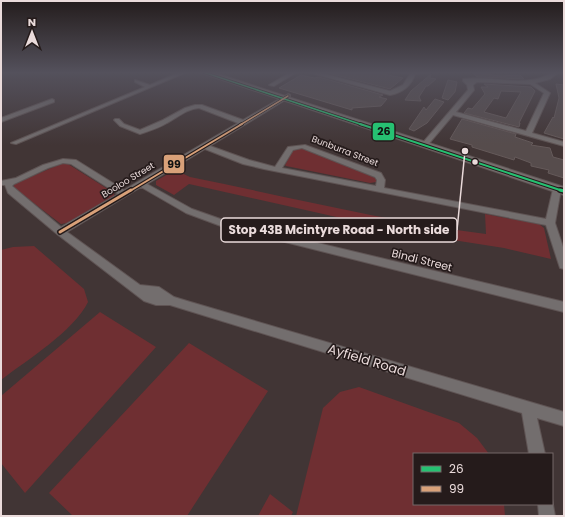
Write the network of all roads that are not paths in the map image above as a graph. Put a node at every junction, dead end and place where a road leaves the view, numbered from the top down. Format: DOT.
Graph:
graph roads {
  1 [pos="127,96"];
  2 [pos="279,96"];
  3 [pos="280,96"];
  4 [pos="466,96"];
  5 [pos="546,96"];
  6 [pos="285,98"];
  7 [pos="52,101"];
  8 [pos="451,114"];
  9 [pos="1,120"];
  10 [pos="117,120"];
  11 [pos="244,123"];
  12 [pos="528,134"];
  13 [pos="14,143"];
  14 [pos="426,144"];
  15 [pos="564,144"];
  16 [pos="205,146"];
  17 [pos="278,169"];
  18 [pos="6,183"];
  19 [pos="141,184"];
  20 [pos="562,189"];
  21 [pos="380,190"];
  22 [pos="124,194"];
  23 [pos="550,223"];
  24 [pos="60,232"];
  25 [pos="564,265"];
  26 [pos="564,307"];
  27 [pos="528,408"];
  28 [pos="564,419"];
  29 [pos="537,453"];
  30 [pos="546,505"];
  31 [pos="547,516"];
  1 -- 13 [label="street"];
  2 -- 6 [label="main road"];
  3 -- 6 [label="main road"];
  4 -- 8 [label="street"];
  5 -- 12 [label="street"];
  6 -- 11 [label="street, Booloo Street"];
  6 -- 14 [label="main road"];
  7 -- 9 [label="street"];
  8 -- 12 [label="street"];
  8 -- 14 [label="street"];
  10 -- 11 [label="street"];
  11 -- 16 [label="street, Booloo Street"];
  12 -- 15 [label="street"];
  14 -- 20 [label="main road"];
  16 -- 17 [label="street"];
  16 -- 19 [label="street, Booloo Street"];
  17 -- 21 [label="street"];
  17 -- 21 [label="street, Bunburra Street"];
  18 -- 22 [label="street"];
  18 -- 24 [label="street, Ayfield Road"];
  19 -- 22 [label="street, Booloo Street"];
  19 -- 26 [label="street, Bindi Street"];
  20 -- 23 [label="street"];
  21 -- 23 [label="street"];
  22 -- 24 [label="street, Booloo Street"];
  23 -- 25 [label="street"];
  24 -- 27 [label="street, Ayfield Road"];
  27 -- 28 [label="street, Ayfield Road"];
  27 -- 29 [label="street"];
  30 -- 31 [label="street"];
}
